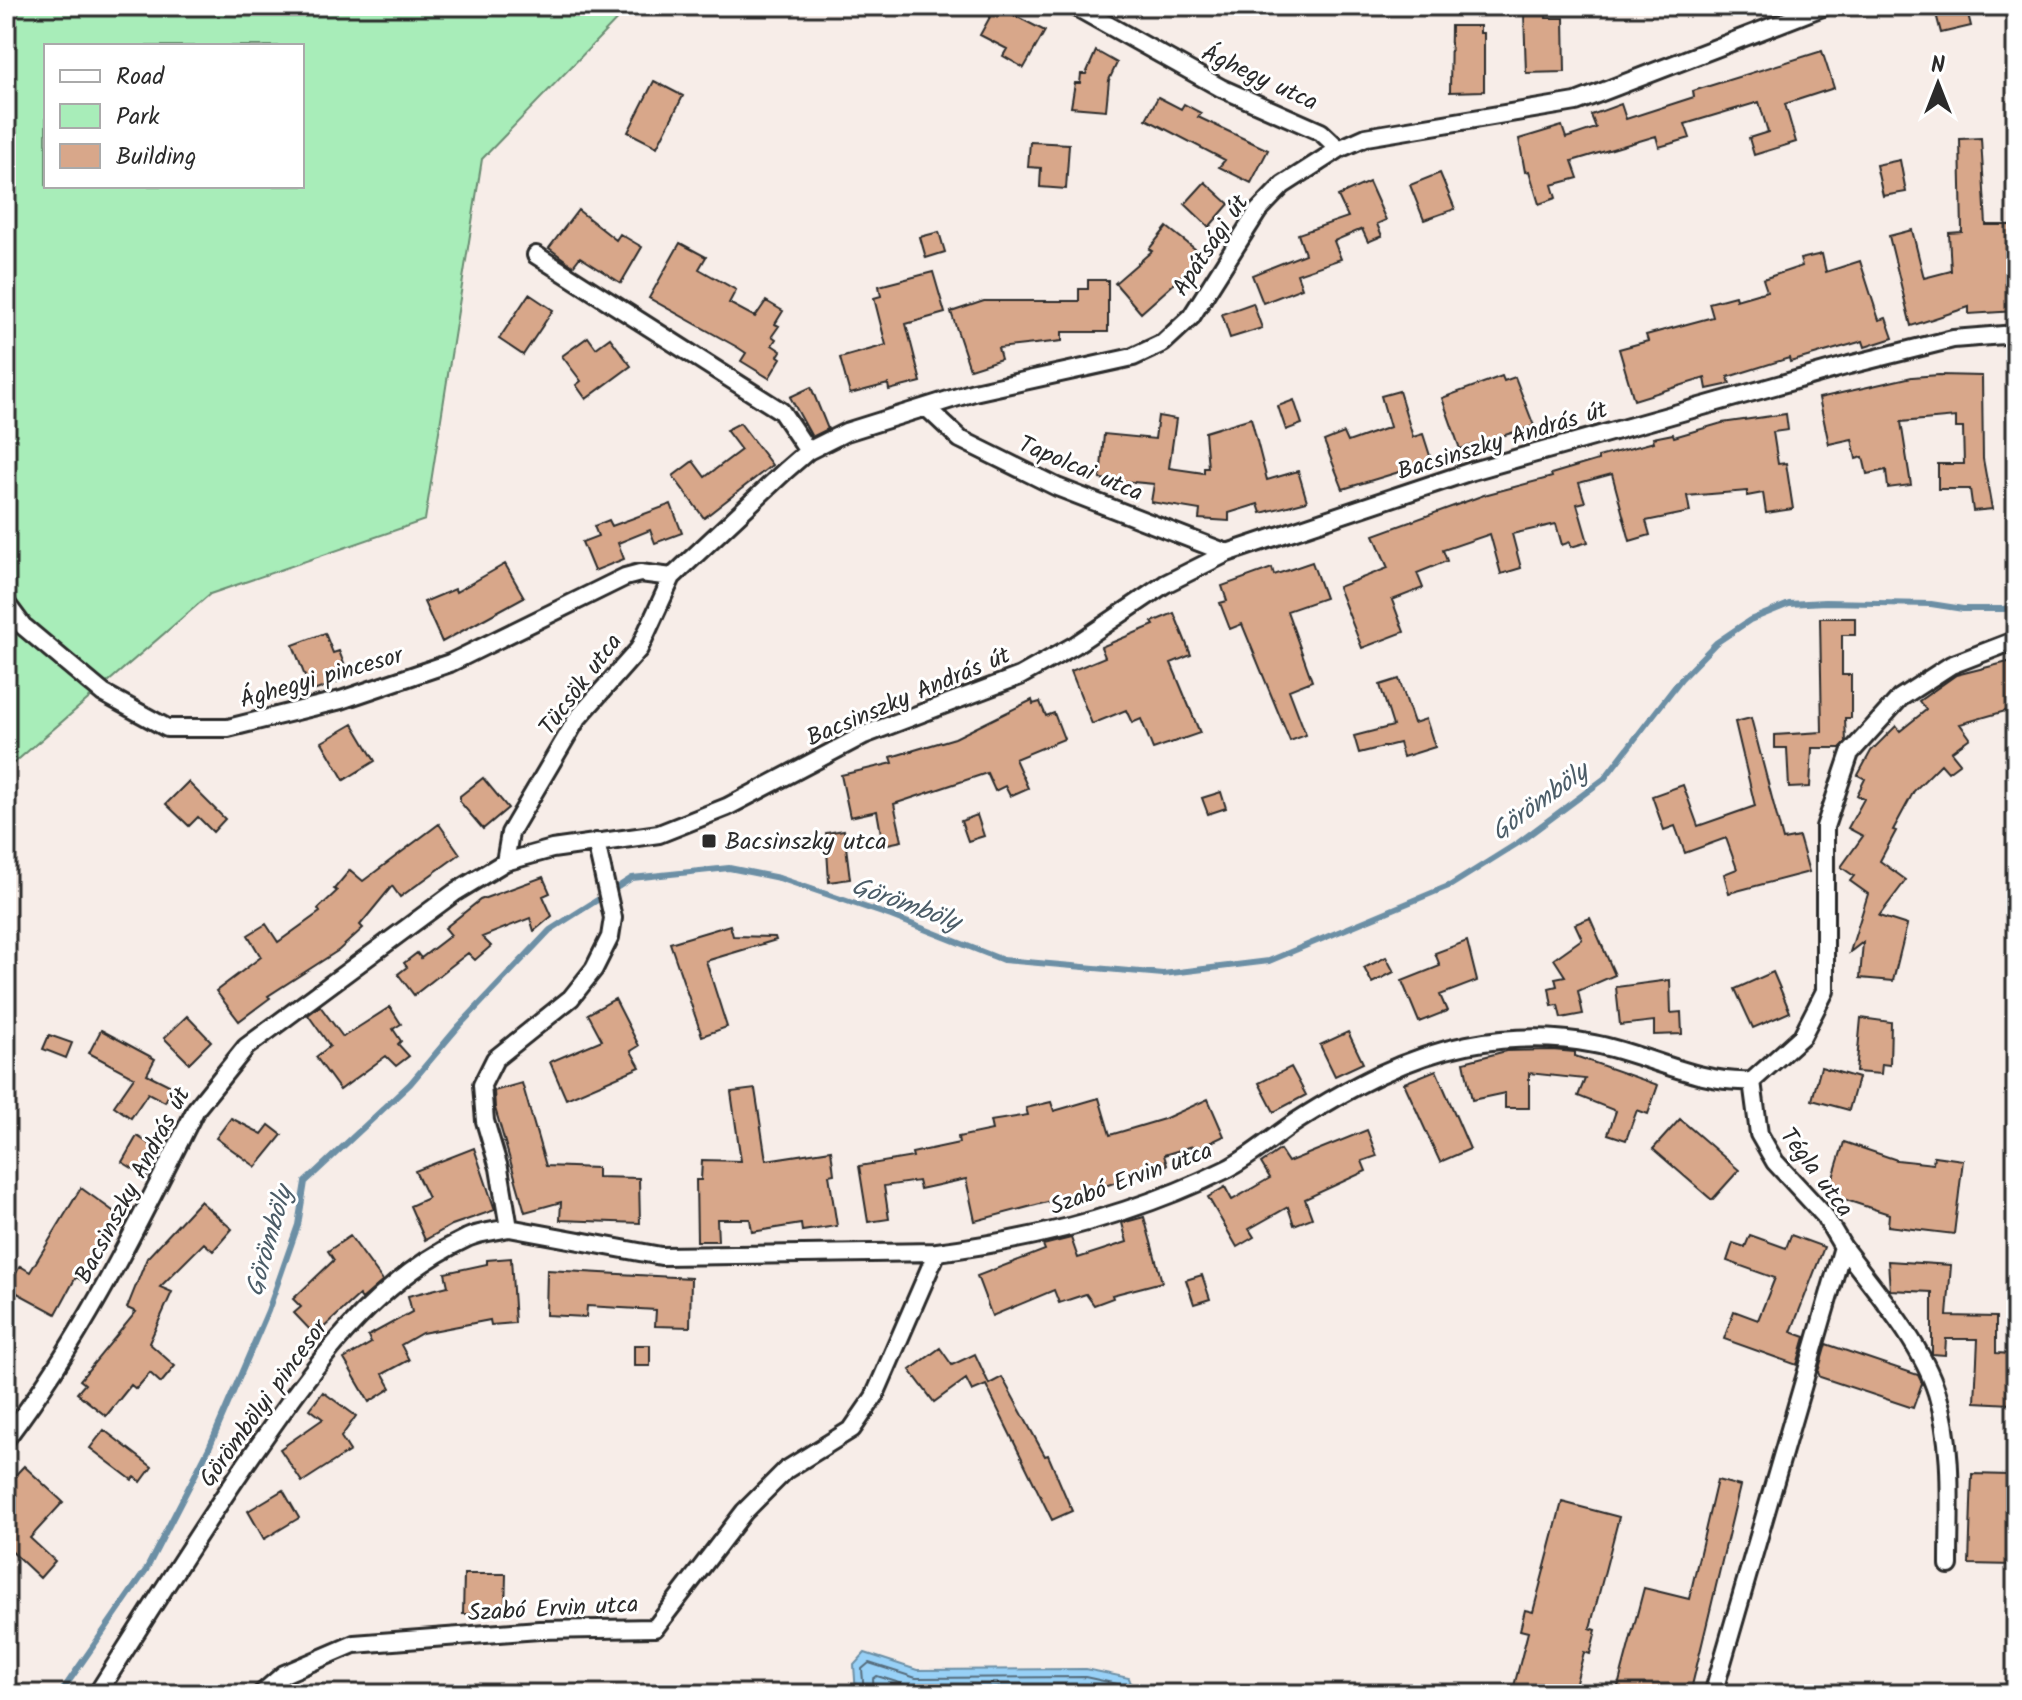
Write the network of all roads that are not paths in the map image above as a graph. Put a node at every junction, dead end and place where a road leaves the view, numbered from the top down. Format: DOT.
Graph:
graph roads {
  1 [pos="1074,6"];
  2 [pos="1825,6"];
  3 [pos="1339,149"];
  4 [pos="536,255"];
  5 [pos="2016,334"];
  6 [pos="927,408"];
  7 [pos="808,451"];
  8 [pos="1227,553"];
  9 [pos="672,577"];
  10 [pos="6,603"];
  11 [pos="2016,640"];
  12 [pos="596,842"];
  13 [pos="505,862"];
  14 [pos="1752,1081"];
  15 [pos="509,1228"];
  16 [pos="1843,1247"];
  17 [pos="937,1252"];
  18 [pos="6,1439"];
  19 [pos="1949,1565"];
  20 [pos="97,1694"];
  21 [pos="261,1694"];
  22 [pos="1713,1694"];
  1 -- 3 [label="street, Ághegy utca"];
  2 -- 3 [label="street, Apátsági út"];
  3 -- 6 [label="street, Apátsági út"];
  4 -- 7 [label="street"];
  5 -- 8 [label="street, Bacsinszky András út"];
  6 -- 7 [label="street, Apátsági út"];
  6 -- 8 [label="street, Tapolcai utca"];
  7 -- 9 [label="street, Apátsági út"];
  8 -- 12 [label="street, Bacsinszky András út"];
  9 -- 10 [label="street, Ághegyi pincesor"];
  9 -- 13 [label="street, Tücsök utca"];
  11 -- 14 [label="street"];
  12 -- 13 [label="street, Bacsinszky András út"];
  12 -- 15 [label="street"];
  13 -- 18 [label="street, Bacsinszky András út"];
  14 -- 16 [label="street, Tégla utca"];
  14 -- 17 [label="street, Szabó Ervin utca"];
  15 -- 17 [label="street"];
  15 -- 20 [label="street, Görömbölyi pincesor"];
  16 -- 19 [label="street"];
  16 -- 22 [label="street, Tégla utca"];
  17 -- 21 [label="street, Szabó Ervin utca"];
}
